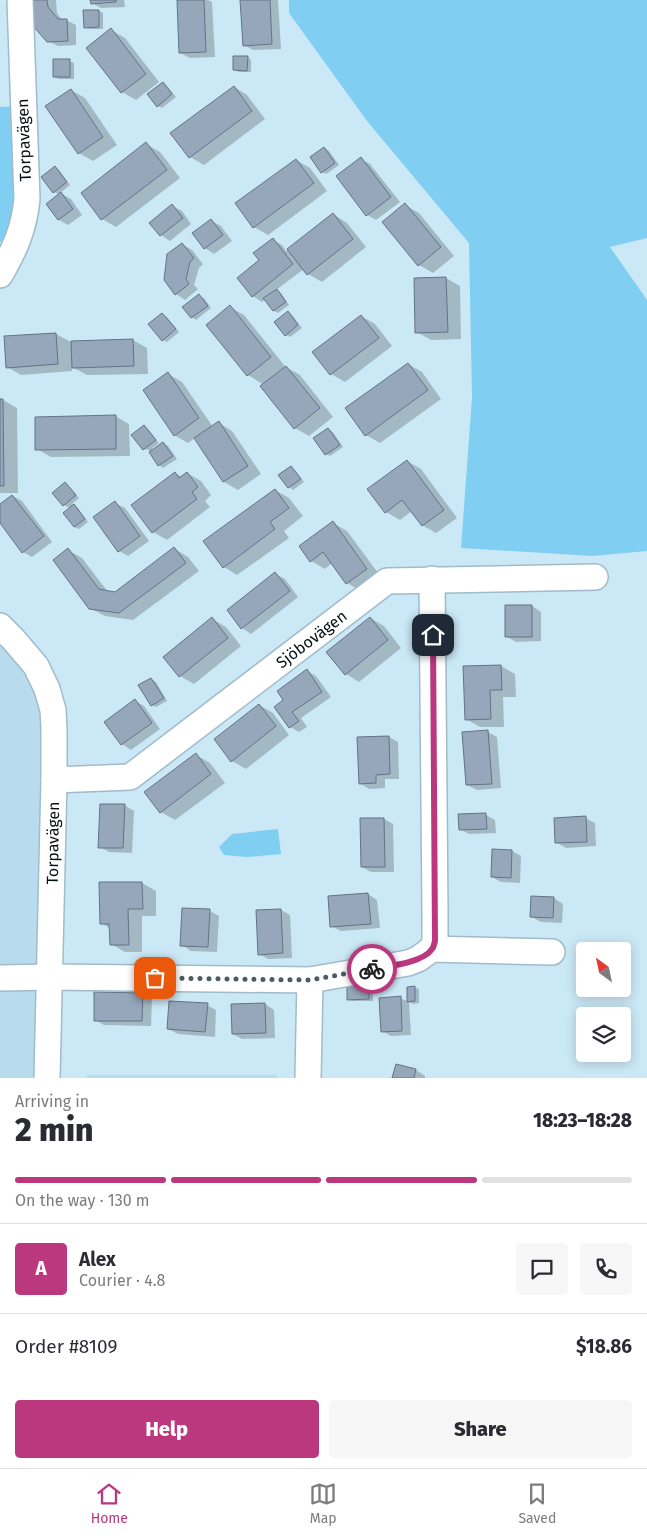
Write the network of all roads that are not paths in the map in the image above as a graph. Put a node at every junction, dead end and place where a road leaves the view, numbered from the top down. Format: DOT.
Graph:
graph roads {
  1 [pos="20,0"];
  2 [pos="0,275"];
  3 [pos="595,577"];
  4 [pos="432,579"];
  5 [pos="0,626"];
  6 [pos="54,780"];
  7 [pos="432,949"];
  8 [pos="552,952"];
  9 [pos="50,977"];
  10 [pos="0,978"];
  11 [pos="310,980"];
  12 [pos="47,1078"];
  13 [pos="308,1078"];
  1 -- 2 [label="street, Torpavägen"];
  3 -- 4 [label="street, Sjöbovägen"];
  4 -- 6 [label="street, Sjöbovägen"];
  4 -- 7 [label="street"];
  5 -- 6 [label="street, Torpavägen"];
  6 -- 9 [label="street, Torpavägen"];
  7 -- 8 [label="street"];
  7 -- 11 [label="street"];
  9 -- 10 [label="street"];
  9 -- 11 [label="street"];
  9 -- 12 [label="street, Torpavägen"];
  11 -- 13 [label="street"];
}
